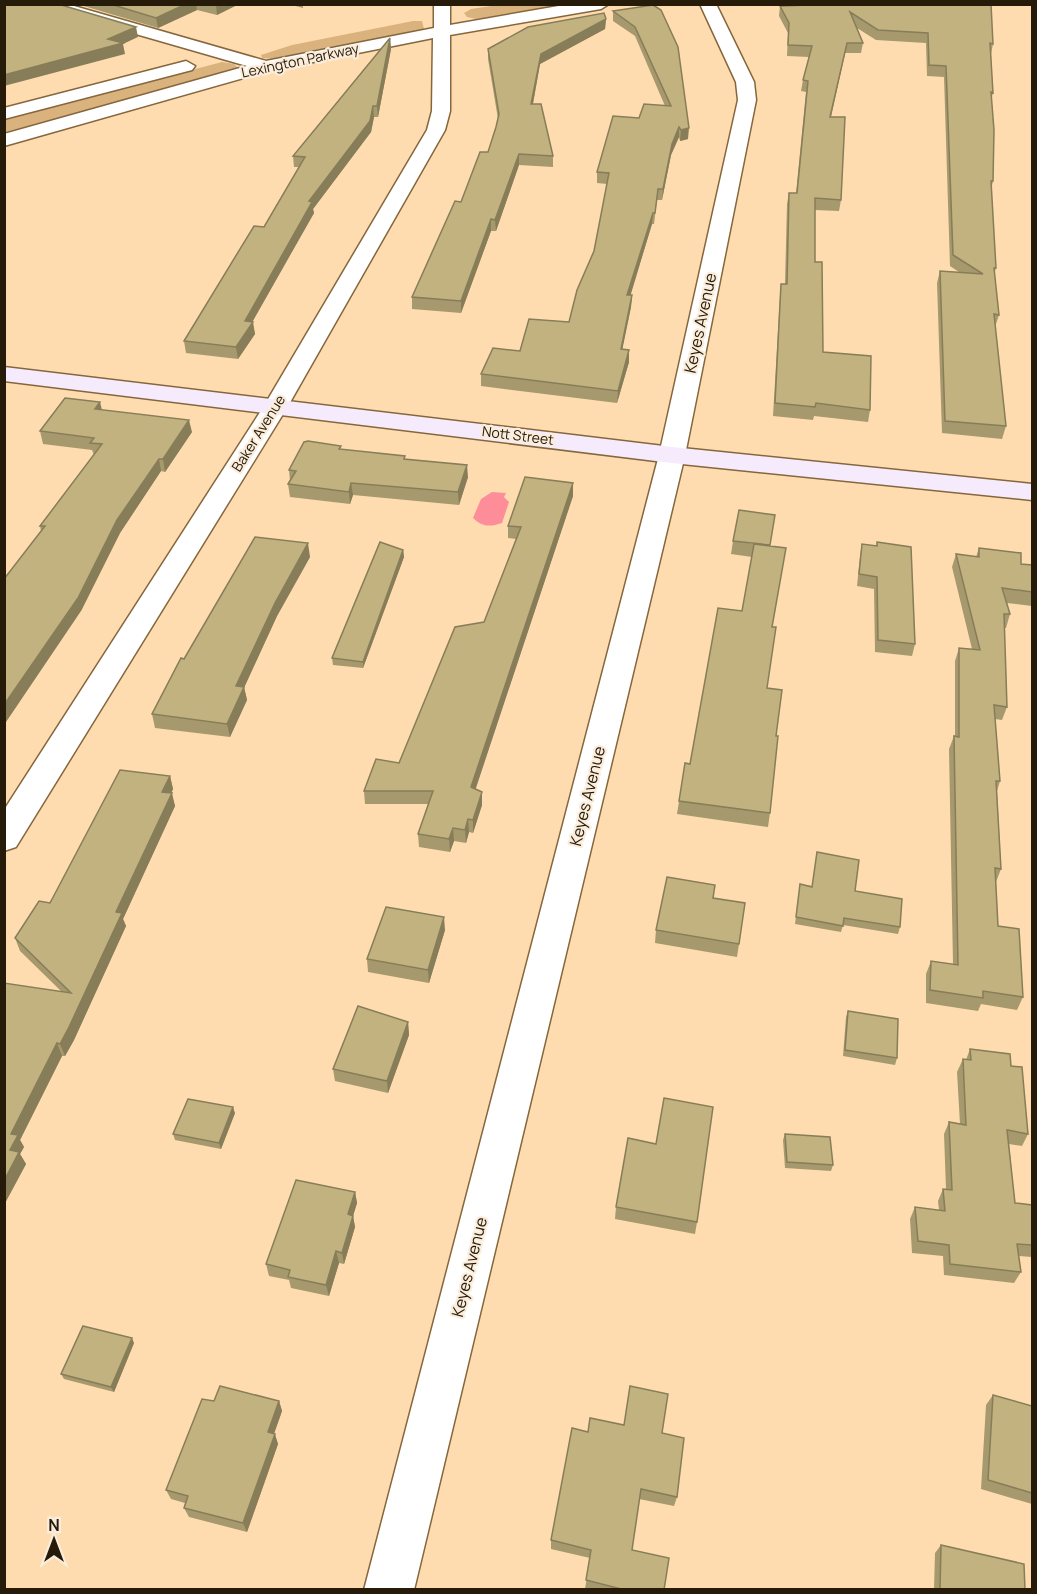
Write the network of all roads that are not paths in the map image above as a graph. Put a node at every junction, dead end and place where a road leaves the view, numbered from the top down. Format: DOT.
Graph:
graph roads {
  1 [pos="48,4"];
  2 [pos="602,4"];
  3 [pos="708,4"];
  4 [pos="440,14"];
  5 [pos="268,47"];
  6 [pos="233,55"];
  7 [pos="265,66"];
  8 [pos="4,114"];
  9 [pos="4,140"];
  10 [pos="4,374"];
  11 [pos="276,406"];
  12 [pos="672,455"];
  13 [pos="1032,492"];
  14 [pos="4,838"];
  15 [pos="389,1590"];
  1 -- 6 [label="street"];
  2 -- 4 [label="street, Lexington Parkway"];
  3 -- 12 [label="street, Keyes Avenue"];
  4 -- 7 [label="street, Lexington Parkway"];
  4 -- 11 [label="street, Baker Avenue"];
  5 -- 6 [label="street, Lexington Parkway"];
  6 -- 7 [label="street"];
  6 -- 8 [label="street, Lexington Parkway"];
  7 -- 9 [label="street, Lexington Parkway"];
  10 -- 11 [label="main road, Nott Street"];
  11 -- 12 [label="main road, Nott Street"];
  11 -- 14 [label="street, Baker Avenue"];
  12 -- 13 [label="main road, Nott Street"];
  12 -- 15 [label="street, Keyes Avenue"];
}
